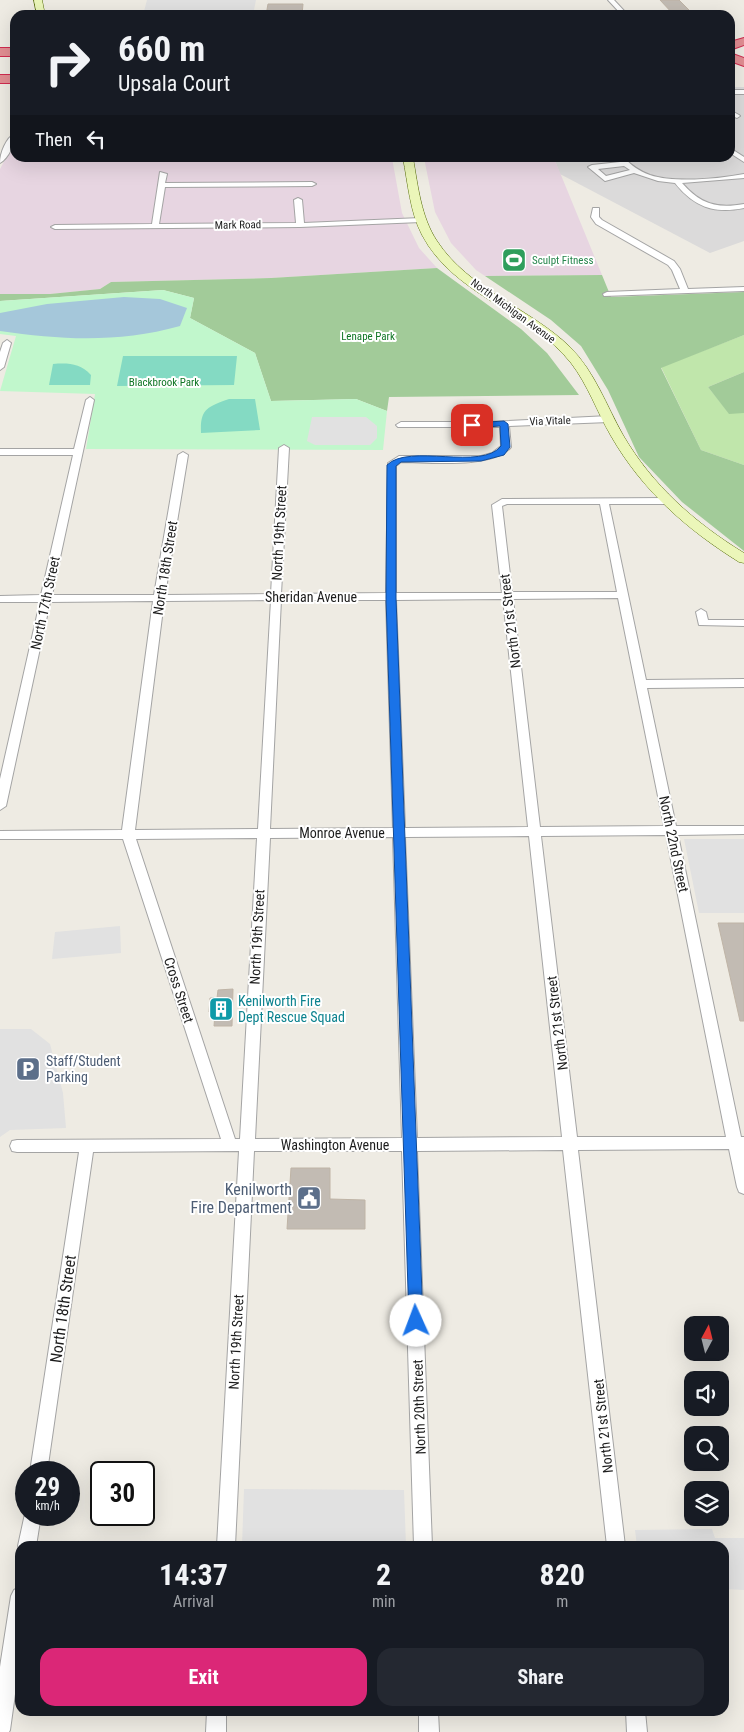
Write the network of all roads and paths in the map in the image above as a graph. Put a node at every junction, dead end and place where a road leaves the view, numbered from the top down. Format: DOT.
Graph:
graph roads {
  1 [pos="611,0"];
  2 [pos="620,10"];
  3 [pos="10,144"];
  4 [pos="0,161"];
  5 [pos="409,162"];
  6 [pos="626,164"];
  7 [pos="635,171"];
  8 [pos="163,174"];
  9 [pos="744,176"];
  10 [pos="678,182"];
  11 [pos="312,184"];
  12 [pos="162,185"];
  13 [pos="298,200"];
  14 [pos="744,206"];
  15 [pos="596,210"];
  16 [pos="421,220"];
  17 [pos="300,224"];
  18 [pos="155,226"];
  19 [pos="55,227"];
  20 [pos="744,289"];
  21 [pos="685,292"];
  22 [pos="607,294"];
  23 [pos="7,343"];
  24 [pos="0,367"];
  25 [pos="90,400"];
  26 [pos="609,419"];
  27 [pos="504,424"];
  28 [pos="401,425"];
  29 [pos="284,448"];
  30 [pos="0,452"];
  31 [pos="78,452"];
  32 [pos="183,455"];
  33 [pos="665,501"];
  34 [pos="604,502"];
  35 [pos="744,559"];
  36 [pos="507,595"];
  37 [pos="623,595"];
  38 [pos="391,596"];
  39 [pos="276,597"];
  40 [pos="46,598"];
  41 [pos="159,598"];
  42 [pos="0,599"];
  43 [pos="701,612"];
  44 [pos="744,623"];
  45 [pos="744,683"];
  46 [pos="642,684"];
  47 [pos="0,806"];
  48 [pos="671,830"];
  49 [pos="744,830"];
  50 [pos="400,832"];
  51 [pos="534,832"];
  52 [pos="263,833"];
  53 [pos="128,834"];
  54 [pos="0,835"];
  55 [pos="740,1143"];
  56 [pos="411,1144"];
  57 [pos="571,1144"];
  58 [pos="230,1145"];
  59 [pos="247,1145"];
  60 [pos="17,1146"];
  61 [pos="87,1146"];
  62 [pos="744,1187"];
  63 [pos="40,1461"];
  64 [pos="30,1526"];
  65 [pos="28,1541"];
  66 [pos="226,1541"];
  67 [pos="423,1541"];
  68 [pos="615,1541"];
  69 [pos="15,1630"];
  70 [pos="217,1716"];
  71 [pos="428,1716"];
  72 [pos="635,1716"];
  73 [pos="0,1730"];
  74 [pos="216,1732"];
  75 [pos="429,1732"];
  76 [pos="637,1732"];
  1 -- 2 [label="street"];
  3 -- 4 [label="street"];
  5 -- 16 [label="street, North Michigan Avenue"];
  6 -- 7 [label="street"];
  6 -- 7 [label="street"];
  7 -- 10 [label="street"];
  8 -- 12 [label="street"];
  9 -- 10 [label="street"];
  10 -- 14 [label="street"];
  11 -- 12 [label="street"];
  12 -- 18 [label="street"];
  13 -- 17 [label="street"];
  15 -- 21 [label="street"];
  16 -- 17 [label="street, Mark Road"];
  16 -- 26 [label="street, North Michigan Avenue"];
  17 -- 18 [label="street, Mark Road"];
  18 -- 19 [label="street, Mark Road"];
  20 -- 21 [label="street"];
  21 -- 22 [label="street"];
  23 -- 24 [label="street"];
  25 -- 31 [label="street, North 17th Street"];
  26 -- 27 [label="street, Via Vitale"];
  26 -- 33 [label="street, North Michigan Avenue"];
  27 -- 28 [label="street, Via Vitale"];
  27 -- 38 [label="street, North 20th Street"];
  29 -- 39 [label="street, North 19th Street"];
  30 -- 31 [label="street"];
  31 -- 40 [label="street, North 17th Street"];
  32 -- 41 [label="street, North 18th Street"];
  33 -- 34 [label="street"];
  33 -- 35 [label="street, North Michigan Avenue"];
  34 -- 36 [label="street, North 21st Street"];
  34 -- 37 [label="street, North 22nd Street"];
  36 -- 37 [label="street, Sheridan Avenue"];
  36 -- 38 [label="street, Sheridan Avenue"];
  36 -- 51 [label="street, North 21st Street"];
  37 -- 46 [label="street, North 22nd Street"];
  38 -- 39 [label="street, Sheridan Avenue"];
  38 -- 50 [label="street, North 20th Street"];
  39 -- 41 [label="street, Sheridan Avenue"];
  39 -- 52 [label="street, North 19th Street"];
  40 -- 41 [label="street, Sheridan Avenue"];
  40 -- 42 [label="street, Sheridan Avenue"];
  40 -- 47 [label="street, North 17th Street"];
  41 -- 53 [label="street, North 18th Street"];
  43 -- 44 [label="street"];
  45 -- 46 [label="street"];
  46 -- 48 [label="street, North 22nd Street"];
  48 -- 49 [label="street, Monroe Avenue"];
  48 -- 51 [label="street, Monroe Avenue"];
  48 -- 55 [label="street, North 22nd Street"];
  50 -- 51 [label="street, Monroe Avenue"];
  50 -- 52 [label="street, Monroe Avenue"];
  50 -- 56 [label="street, North 20th Street"];
  51 -- 57 [label="street, North 21st Street"];
  52 -- 53 [label="street, Monroe Avenue"];
  52 -- 59 [label="street, North 19th Street"];
  53 -- 54 [label="street, Monroe Avenue"];
  53 -- 58 [label="street, Cross Street"];
  55 -- 57 [label="street, Washington Avenue"];
  55 -- 62 [label="street, North 22nd Street"];
  56 -- 57 [label="street, Washington Avenue"];
  56 -- 59 [label="street, Washington Avenue"];
  56 -- 67 [label="street, North 20th Street"];
  57 -- 68 [label="street, North 21st Street"];
  58 -- 59 [label="street, Washington Avenue"];
  58 -- 61 [label="street, Washington Avenue"];
  59 -- 66 [label="street, North 19th Street"];
  60 -- 61 [label="street, Washington Avenue"];
  61 -- 63 [label="street, North 18th Street"];
  64 -- 65 [label="street"];
  69 -- 73 [label="street"];
  70 -- 74 [label="street"];
  71 -- 75 [label="street"];
  72 -- 76 [label="street"];
}
